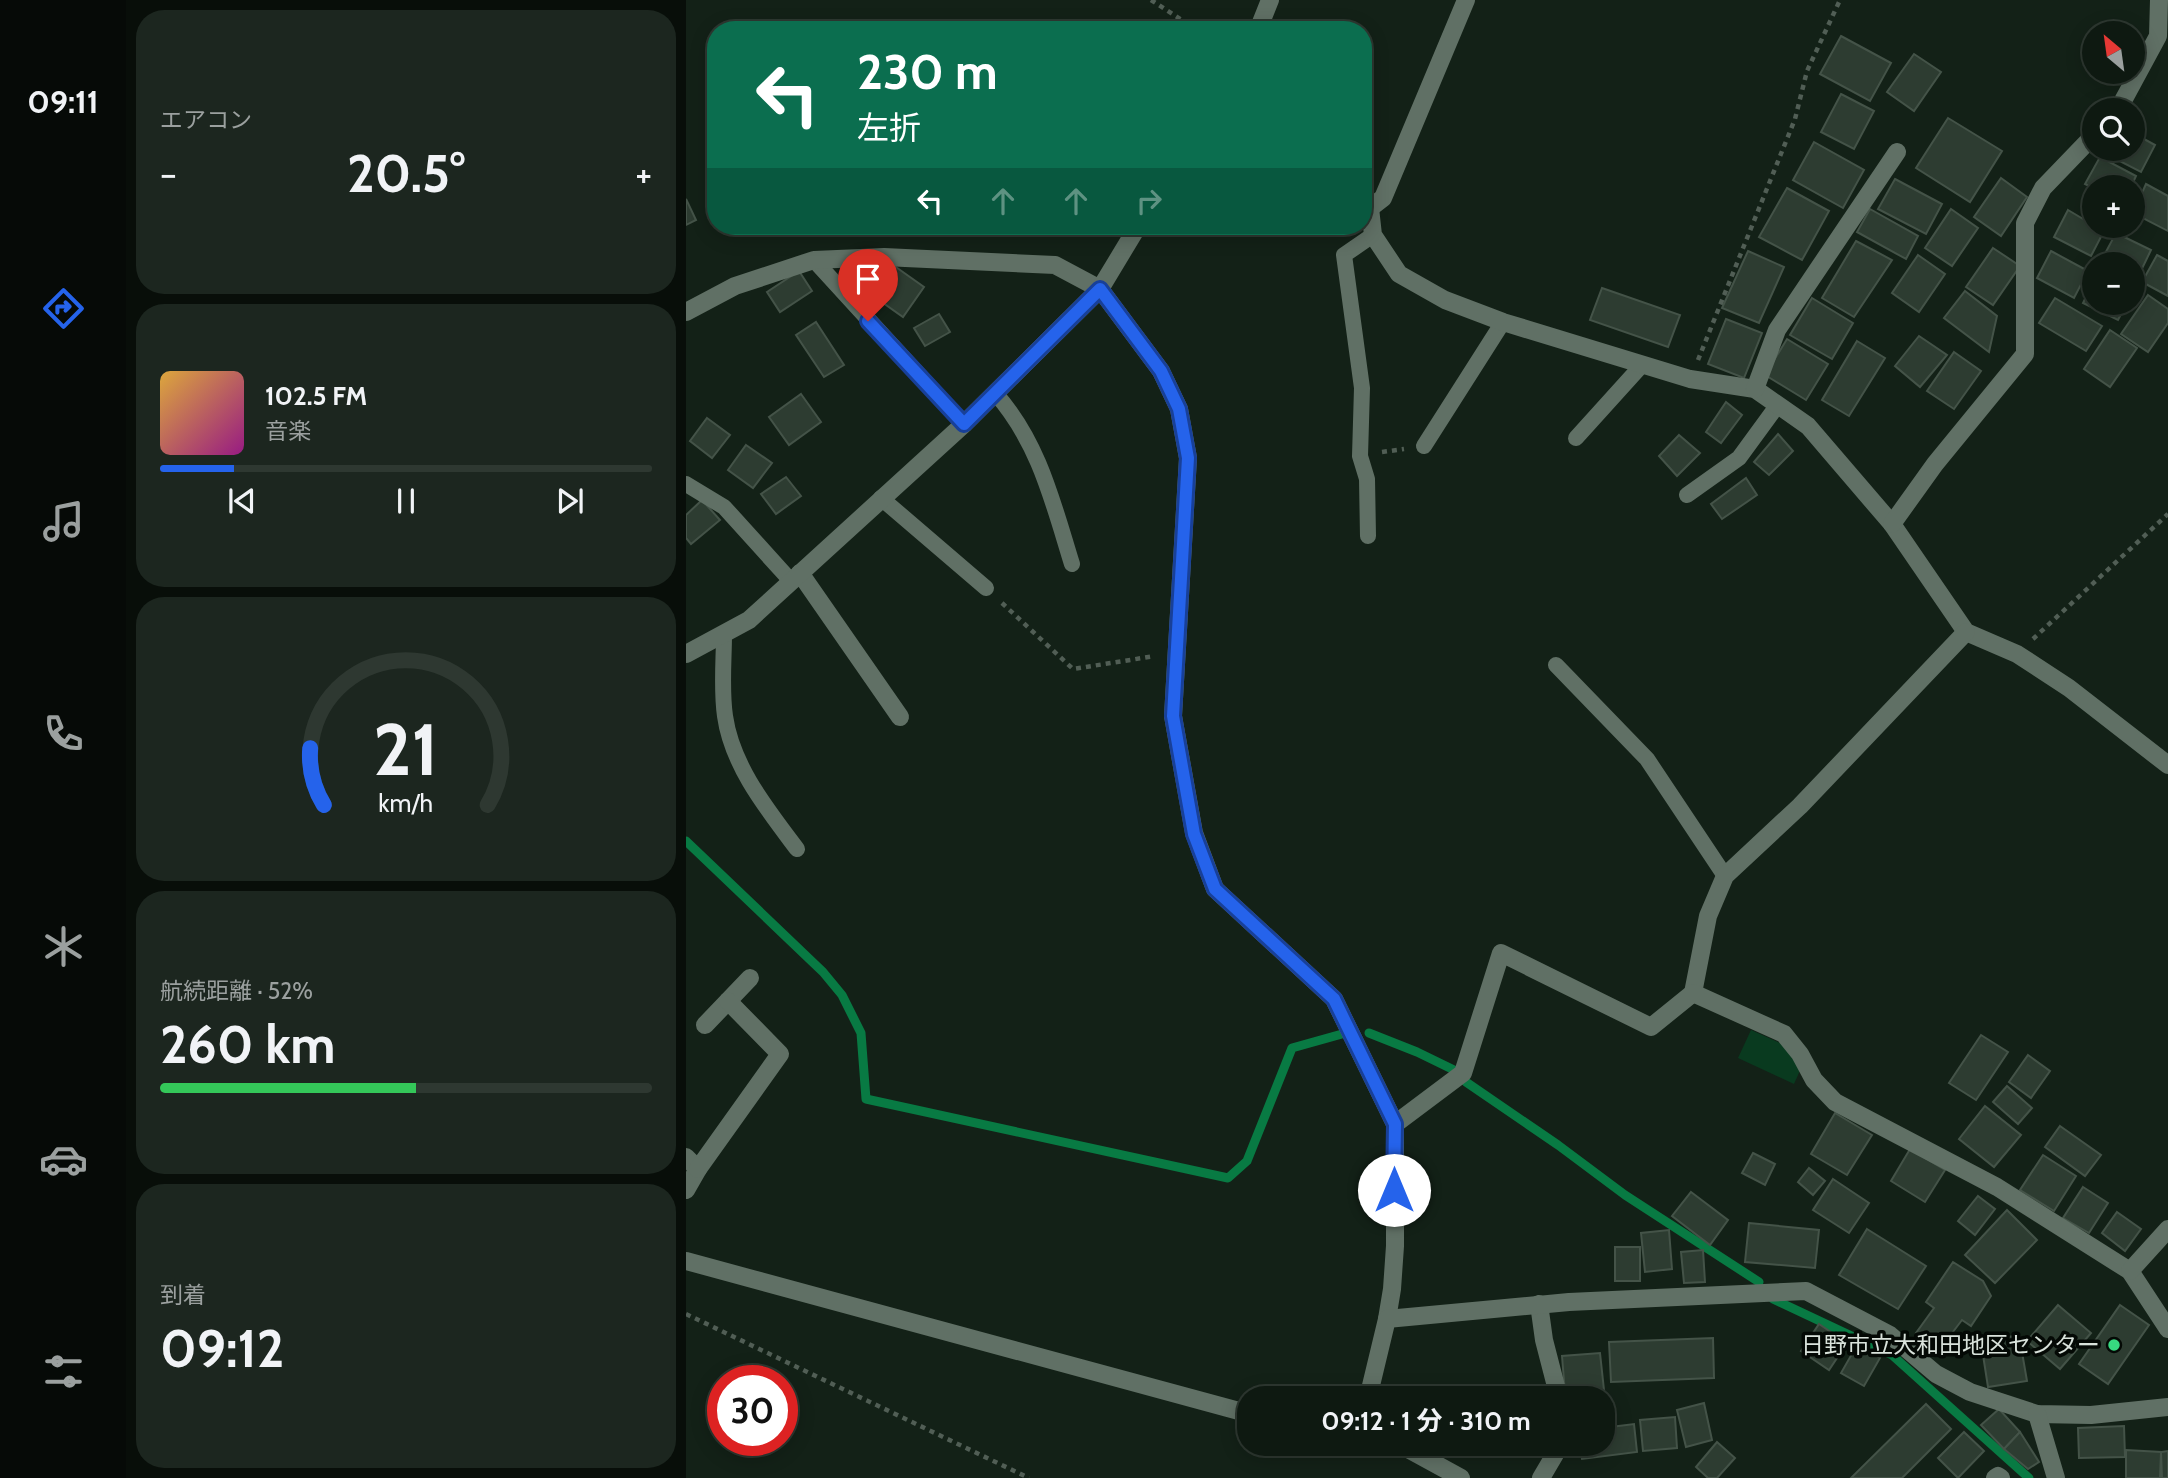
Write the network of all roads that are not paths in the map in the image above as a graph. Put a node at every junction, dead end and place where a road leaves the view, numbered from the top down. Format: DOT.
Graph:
graph roads {
  1 [pos="1270,0"];
  2 [pos="1466,0"];
  3 [pos="2159,0"];
  4 [pos="1262,21"];
  5 [pos="2124,98"];
  6 [pos="2082,148"];
  7 [pos="1897,152"];
  8 [pos="1372,201"];
  9 [pos="1372,230"];
  10 [pos="1133,235"];
  11 [pos="1373,235"];
  12 [pos="814,260"];
  13 [pos="1100,289"];
  14 [pos="686,312"];
  15 [pos="1503,323"];
  16 [pos="1642,365"];
  17 [pos="1755,389"];
  18 [pos="995,393"];
  19 [pos="1777,406"];
  20 [pos="964,424"];
  21 [pos="1576,438"];
  22 [pos="1424,446"];
  23 [pos="686,484"];
  24 [pos="1687,495"];
  25 [pos="881,498"];
  26 [pos="1892,524"];
  27 [pos="1368,536"];
  28 [pos="1072,564"];
  29 [pos="795,577"];
  30 [pos="986,587"];
  31 [pos="1966,632"];
  32 [pos="724,634"];
  33 [pos="686,654"];
  34 [pos="1556,665"];
  35 [pos="900,717"];
  36 [pos="2168,765"];
  37 [pos="797,849"];
  38 [pos="1725,876"];
  39 [pos="750,978"];
  40 [pos="1693,993"];
  41 [pos="728,1001"];
  42 [pos="705,1025"];
  43 [pos="1395,1124"];
  44 [pos="692,1163"];
  45 [pos="686,1190"];
  46 [pos="2168,1229"];
  47 [pos="686,1261"];
  48 [pos="2130,1271"];
  49 [pos="1539,1304"];
  50 [pos="1387,1318"];
  51 [pos="2168,1329"];
  52 [pos="1371,1386"];
  53 [pos="1556,1386"];
  54 [pos="2168,1407"];
  55 [pos="1237,1410"];
  56 [pos="2037,1414"];
  57 [pos="1421,1456"];
  58 [pos="1554,1456"];
  59 [pos="1461,1478"];
  60 [pos="1541,1478"];
  61 [pos="1995,1478"];
  62 [pos="2001,1478"];
  63 [pos="2056,1478"];
  1 -- 4 [label="street"];
  2 -- 8 [label="street"];
  3 -- 5 [label="street"];
  6 -- 26 [label="street"];
  7 -- 17 [label="street"];
  9 -- 11 [label="street"];
  10 -- 13 [label="street"];
  11 -- 15 [label="street"];
  11 -- 27 [label="lane"];
  12 -- 13 [label="street"];
  12 -- 14 [label="street"];
  12 -- 20 [label="lane"];
  13 -- 18 [label="street"];
  13 -- 43 [label="street"];
  15 -- 16 [label="street"];
  15 -- 22 [label="lane"];
  16 -- 17 [label="street"];
  16 -- 21 [label="lane"];
  17 -- 19 [label="street"];
  18 -- 20 [label="street"];
  18 -- 28 [label="lane"];
  19 -- 24 [label="lane"];
  19 -- 26 [label="street"];
  20 -- 25 [label="street"];
  23 -- 29 [label="lane"];
  25 -- 29 [label="street"];
  25 -- 30 [label="lane"];
  26 -- 31 [label="street"];
  29 -- 32 [label="street"];
  29 -- 35 [label="street"];
  31 -- 36 [label="street"];
  31 -- 38 [label="street"];
  32 -- 33 [label="street"];
  32 -- 37 [label="lane"];
  34 -- 38 [label="lane"];
  38 -- 40 [label="street"];
  39 -- 41 [label="street"];
  40 -- 43 [label="street"];
  40 -- 48 [label="street"];
  41 -- 42 [label="street"];
  41 -- 44 [label="street"];
  43 -- 50 [label="street"];
  44 -- 45 [label="street"];
  46 -- 48 [label="street"];
  47 -- 55 [label="street"];
  48 -- 51 [label="street"];
  49 -- 50 [label="street"];
  49 -- 53 [label="street"];
  49 -- 56 [label="street"];
  50 -- 52 [label="street"];
  54 -- 56 [label="street"];
  56 -- 63 [label="street"];
  57 -- 59 [label="street"];
  58 -- 60 [label="street"];
  61 -- 62 [label="street"];
}
